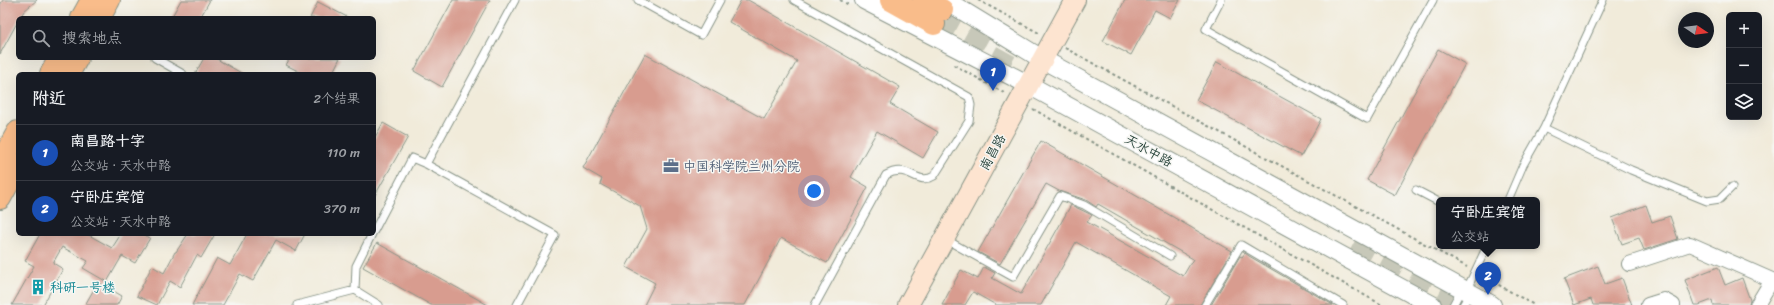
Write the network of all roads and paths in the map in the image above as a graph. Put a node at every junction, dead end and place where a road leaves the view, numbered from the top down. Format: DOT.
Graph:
graph roads {
  1 [pos="92,0"];
  2 [pos="109,0"];
  3 [pos="515,0"];
  4 [pos="638,0"];
  5 [pos="720,0"];
  6 [pos="794,0"];
  7 [pos="840,0"];
  8 [pos="891,0"];
  9 [pos="978,0"];
  10 [pos="1075,0"];
  11 [pos="1221,0"];
  12 [pos="1434,0"];
  13 [pos="1602,0"];
  14 [pos="859,4"];
  15 [pos="936,9"];
  16 [pos="83,16"];
  17 [pos="100,16"];
  18 [pos="1052,41"];
  19 [pos="1042,59"];
  20 [pos="59,60"];
  21 [pos="76,60"];
  22 [pos="158,60"];
  23 [pos="950,63"];
  24 [pos="52,72"];
  25 [pos="69,72"];
  26 [pos="180,72"];
  27 [pos="1029,84"];
  28 [pos="1019,102"];
  29 [pos="1544,128"];
  30 [pos="16,136"];
  31 [pos="0,164"];
  32 [pos="426,164"];
  33 [pos="16,169"];
  34 [pos="1732,187"];
  35 [pos="1416,190"];
  36 [pos="1509,197"];
  37 [pos="0,198"];
  38 [pos="1436,200"];
  39 [pos="376,227"];
  40 [pos="371,236"];
  41 [pos="944,239"];
  42 [pos="1486,249"];
  43 [pos="1170,256"];
  44 [pos="1629,264"];
  45 [pos="1475,271"];
  46 [pos="1773,281"];
  47 [pos="355,290"];
  48 [pos="1465,294"];
  49 [pos="297,305"];
  50 [pos="379,305"];
  51 [pos="517,305"];
  52 [pos="815,305"];
  53 [pos="908,305"];
  54 [pos="1205,305"];
  55 [pos="1343,305"];
  56 [pos="1382,305"];
  57 [pos="1432,305"];
  58 [pos="1453,305"];
  59 [pos="1492,305"];
  60 [pos="1534,305"];
  61 [pos="1648,305"];
  62 [pos="1674,305"];
  63 [pos="1757,305"];
  1 -- 16 [label="main road"];
  2 -- 17 [label="main road"];
  3 -- 32 [label="lane"];
  4 -- 5 [label="lane"];
  6 -- 52 [label="lane"];
  7 -- 14 [label="path"];
  8 -- 15 [label="main road"];
  9 -- 18 [label="path"];
  10 -- 18 [label="main road, 南昌路"];
  11 -- 12 [label="lane"];
  13 -- 29 [label="lane"];
  14 -- 27 [label="street, 天水中路"];
  15 -- 19 [label="street"];
  18 -- 19 [label="main road, 南昌路"];
  18 -- 45 [label="path"];
  19 -- 27 [label="main road, 南昌路"];
  19 -- 48 [label="street"];
  20 -- 24 [label="main road"];
  21 -- 25 [label="main road"];
  22 -- 26 [label="lane"];
  23 -- 28 [label="path"];
  27 -- 28 [label="main road, 南昌路"];
  27 -- 57 [label="street, 天水中路"];
  28 -- 41 [label="main road, 南昌路"];
  28 -- 56 [label="path"];
  29 -- 34 [label="lane"];
  29 -- 36 [label="lane"];
  30 -- 31 [label="main road"];
  32 -- 39 [label="lane"];
  32 -- 51 [label="lane"];
  33 -- 37 [label="main road"];
  35 -- 38 [label="lane"];
  40 -- 47 [label="lane"];
  41 -- 43 [label="lane"];
  41 -- 53 [label="main road, 南昌路"];
  42 -- 45 [label="lane"];
  44 -- 46 [label="street"];
  45 -- 48 [label="lane"];
  45 -- 60 [label="path"];
  46 -- 63 [label="street"];
  47 -- 49 [label="lane"];
  47 -- 50 [label="lane"];
  48 -- 58 [label="lane"];
  48 -- 59 [label="street"];
  54 -- 55 [label="lane"];
  61 -- 62 [label="street"];
}
